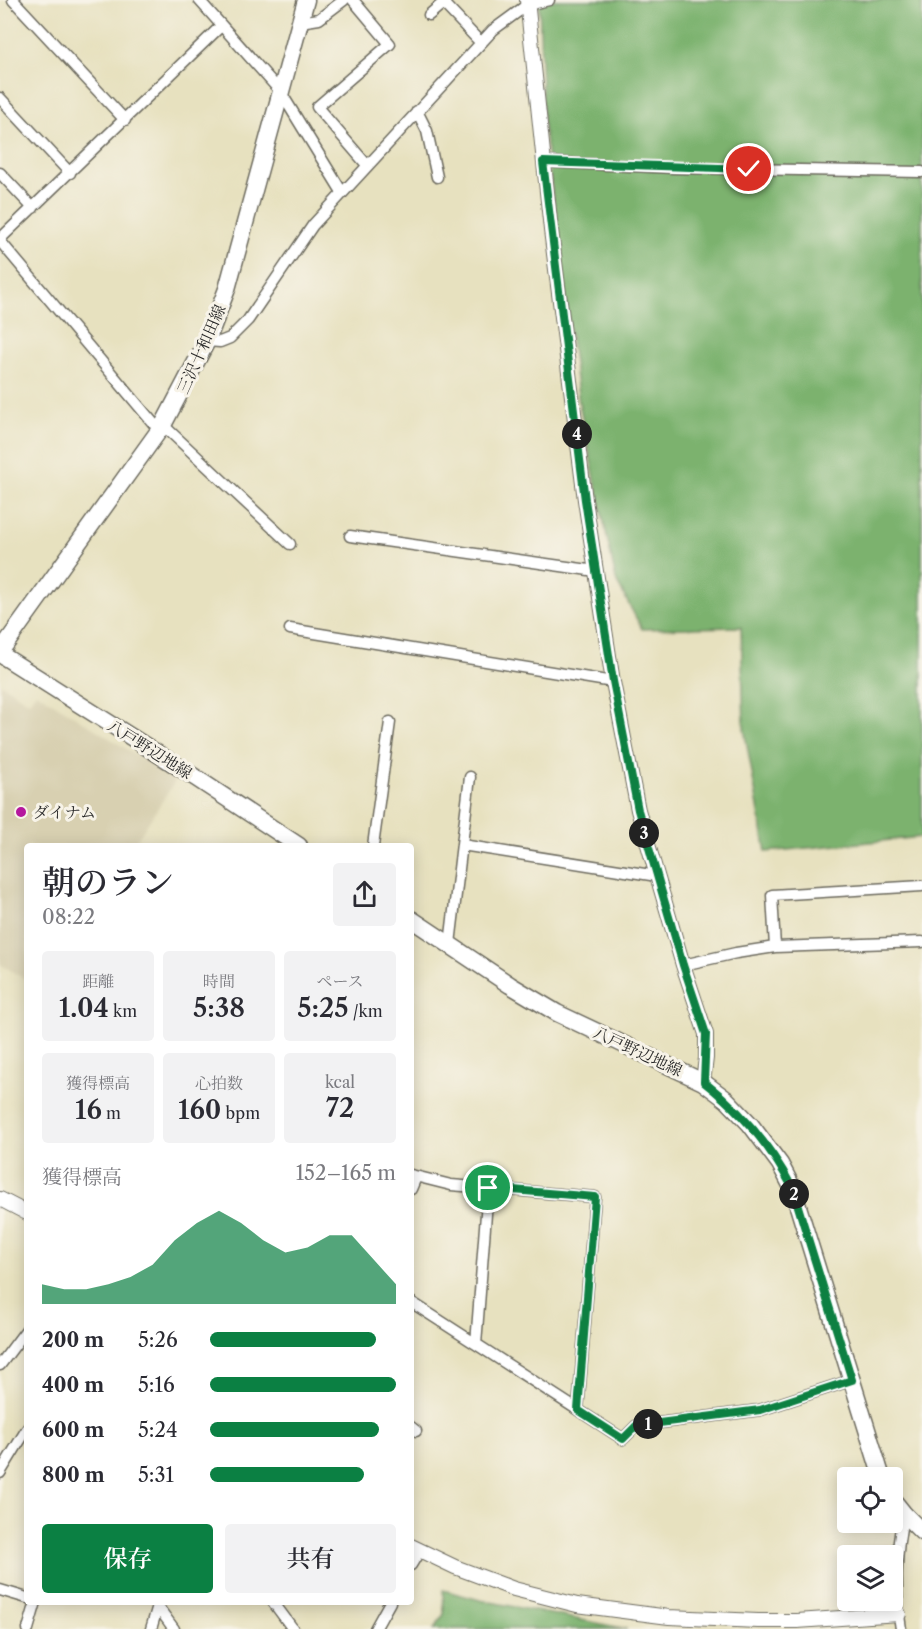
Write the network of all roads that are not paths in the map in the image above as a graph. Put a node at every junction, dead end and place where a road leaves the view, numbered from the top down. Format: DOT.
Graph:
graph roads {
  1 [pos="13,0"];
  2 [pos="199,0"];
  3 [pos="306,0"];
  4 [pos="345,0"];
  5 [pos="353,0"];
  6 [pos="549,0"];
  7 [pos="444,1"];
  8 [pos="527,3"];
  9 [pos="429,15"];
  10 [pos="300,22"];
  11 [pos="221,26"];
  12 [pos="481,43"];
  13 [pos="280,91"];
  14 [pos="0,98"];
  15 [pos="417,111"];
  16 [pos="125,120"];
  17 [pos="543,162"];
  18 [pos="367,165"];
  19 [pos="0,172"];
  20 [pos="922,172"];
  21 [pos="70,173"];
  22 [pos="438,177"];
  23 [pos="342,192"];
  24 [pos="33,208"];
  25 [pos="0,240"];
  26 [pos="207,341"];
  27 [pos="161,428"];
  28 [pos="350,536"];
  29 [pos="290,544"];
  30 [pos="596,572"];
  31 [pos="290,629"];
  32 [pos="0,653"];
  33 [pos="613,681"];
  34 [pos="390,722"];
  35 [pos="470,777"];
  36 [pos="294,843"];
  37 [pos="373,843"];
  38 [pos="462,845"];
  39 [pos="657,876"];
  40 [pos="922,886"];
  41 [pos="414,922"];
  42 [pos="922,942"];
  43 [pos="450,944"];
  44 [pos="775,947"];
  45 [pos="683,965"];
  46 [pos="704,1082"];
  47 [pos="414,1176"];
  48 [pos="488,1188"];
  49 [pos="0,1199"];
  50 [pos="24,1211"];
  51 [pos="414,1304"];
  52 [pos="24,1333"];
  53 [pos="476,1344"];
  54 [pos="0,1365"];
  55 [pos="852,1380"];
  56 [pos="578,1410"];
  57 [pos="24,1434"];
  58 [pos="879,1467"];
  59 [pos="0,1473"];
  60 [pos="904,1514"];
  61 [pos="922,1532"];
  62 [pos="415,1548"];
  63 [pos="0,1590"];
  64 [pos="24,1597"];
  65 [pos="35,1605"];
  66 [pos="159,1605"];
  67 [pos="275,1605"];
  68 [pos="388,1605"];
  69 [pos="898,1614"];
  70 [pos="28,1629"];
  71 [pos="151,1629"];
  72 [pos="174,1629"];
  73 [pos="293,1629"];
  74 [pos="375,1629"];
  75 [pos="901,1629"];
  1 -- 16 [label="street"];
  2 -- 11 [label="street"];
  3 -- 10 [label="main road, 三沢十和田線"];
  4 -- 10 [label="street"];
  5 -- 18 [label="street"];
  6 -- 8 [label="street"];
  7 -- 9 [label="street"];
  7 -- 12 [label="street"];
  8 -- 12 [label="street"];
  8 -- 17 [label="street"];
  10 -- 13 [label="main road, 三沢十和田線"];
  11 -- 13 [label="street"];
  11 -- 16 [label="street"];
  12 -- 15 [label="street"];
  13 -- 23 [label="street"];
  13 -- 26 [label="main road, 三沢十和田線"];
  14 -- 21 [label="street"];
  15 -- 18 [label="street"];
  15 -- 22 [label="street"];
  16 -- 21 [label="street"];
  17 -- 20 [label="street"];
  17 -- 30 [label="street"];
  18 -- 23 [label="street"];
  19 -- 24 [label="street"];
  21 -- 24 [label="street"];
  23 -- 26 [label="street"];
  24 -- 25 [label="street"];
  25 -- 27 [label="street"];
  26 -- 27 [label="main road, 三沢十和田線"];
  27 -- 29 [label="street"];
  27 -- 32 [label="main road, 三沢十和田線"];
  28 -- 30 [label="street"];
  30 -- 33 [label="street"];
  31 -- 33 [label="street"];
  32 -- 36 [label="main road, 八戸野辺地線"];
  33 -- 39 [label="street"];
  34 -- 37 [label="street"];
  35 -- 38 [label="street"];
  38 -- 39 [label="street"];
  38 -- 43 [label="street"];
  39 -- 45 [label="street"];
  40 -- 44 [label="street"];
  41 -- 43 [label="main road, 八戸野辺地線"];
  42 -- 44 [label="street"];
  43 -- 46 [label="main road, 八戸野辺地線"];
  44 -- 45 [label="street"];
  45 -- 46 [label="street"];
  46 -- 55 [label="main road, 八戸野辺地線"];
  47 -- 48 [label="street"];
  48 -- 53 [label="street"];
  48 -- 56 [label="street"];
  49 -- 50 [label="street"];
  51 -- 53 [label="street"];
  52 -- 54 [label="street"];
  53 -- 56 [label="street"];
  55 -- 56 [label="street"];
  55 -- 58 [label="main road, 八戸野辺地線"];
  57 -- 59 [label="street"];
  60 -- 61 [label="main road"];
  60 -- 69 [label="street"];
  62 -- 69 [label="street"];
  63 -- 64 [label="street"];
  65 -- 70 [label="street"];
  66 -- 71 [label="street"];
  66 -- 72 [label="street"];
  67 -- 73 [label="street"];
  68 -- 74 [label="street"];
  69 -- 75 [label="street"];
}
